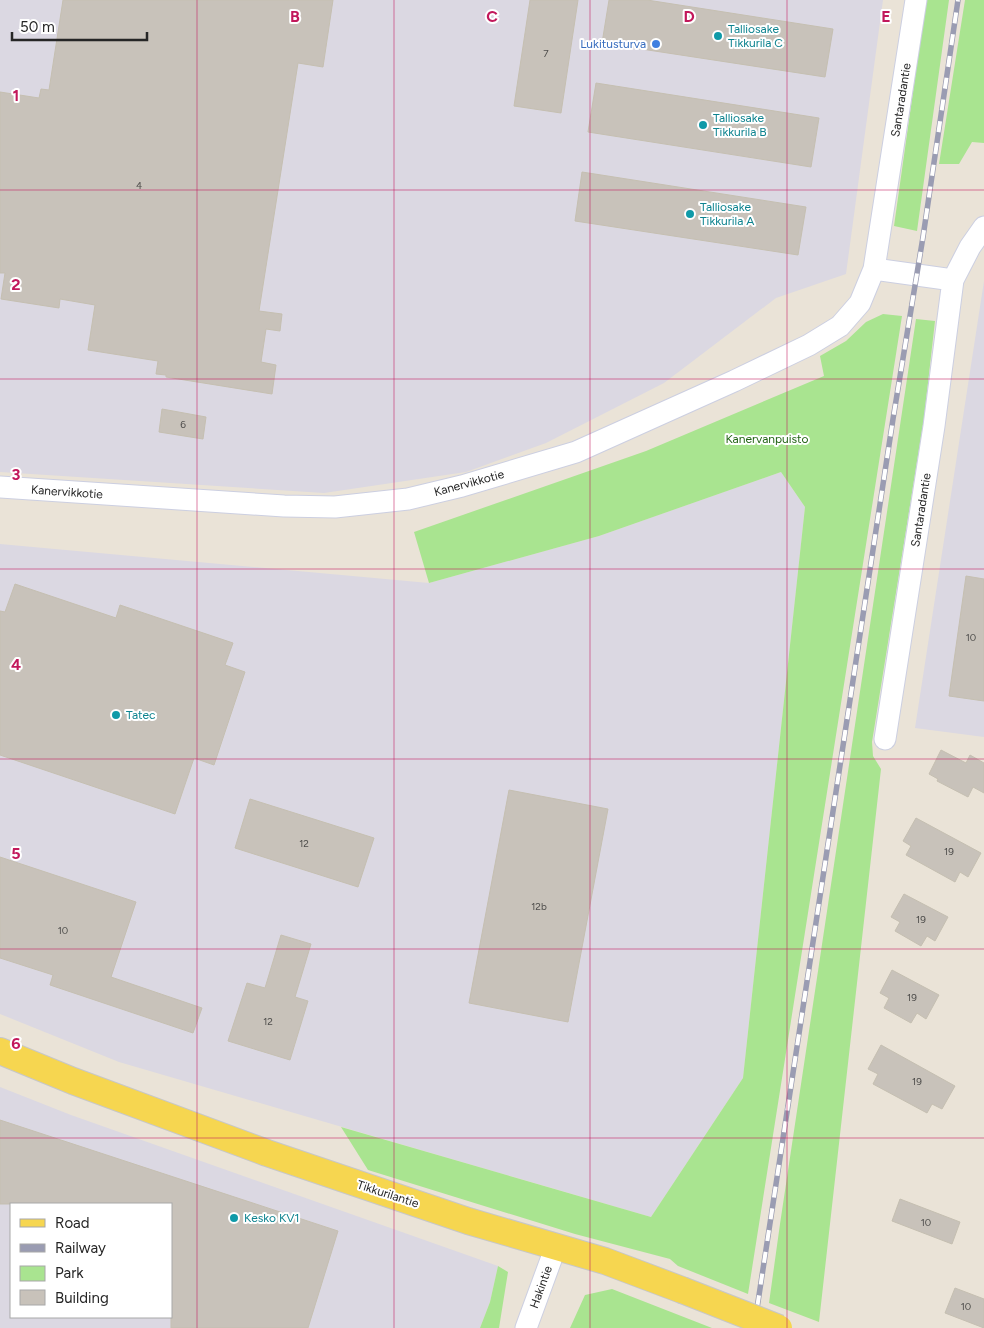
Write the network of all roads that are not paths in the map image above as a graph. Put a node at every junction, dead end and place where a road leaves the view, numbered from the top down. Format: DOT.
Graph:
graph roads {
  1 [pos="916,0"];
  2 [pos="984,227"];
  3 [pos="874,269"];
  4 [pos="953,280"];
  5 [pos="0,487"];
  6 [pos="885,739"];
  7 [pos="0,1051"];
  8 [pos="556,1246"];
  9 [pos="526,1328"];
  10 [pos="780,1328"];
  1 -- 3 [label="street, Santaradantie"];
  2 -- 4 [label="street, Santaradantie"];
  3 -- 4 [label="street"];
  3 -- 5 [label="street, Kanervikkotie"];
  4 -- 6 [label="street, Santaradantie"];
  7 -- 8 [label="main road, Tikkurilantie"];
  8 -- 9 [label="street, Hakintie"];
  8 -- 10 [label="main road, Tikkurilantie, bridge"];
}
